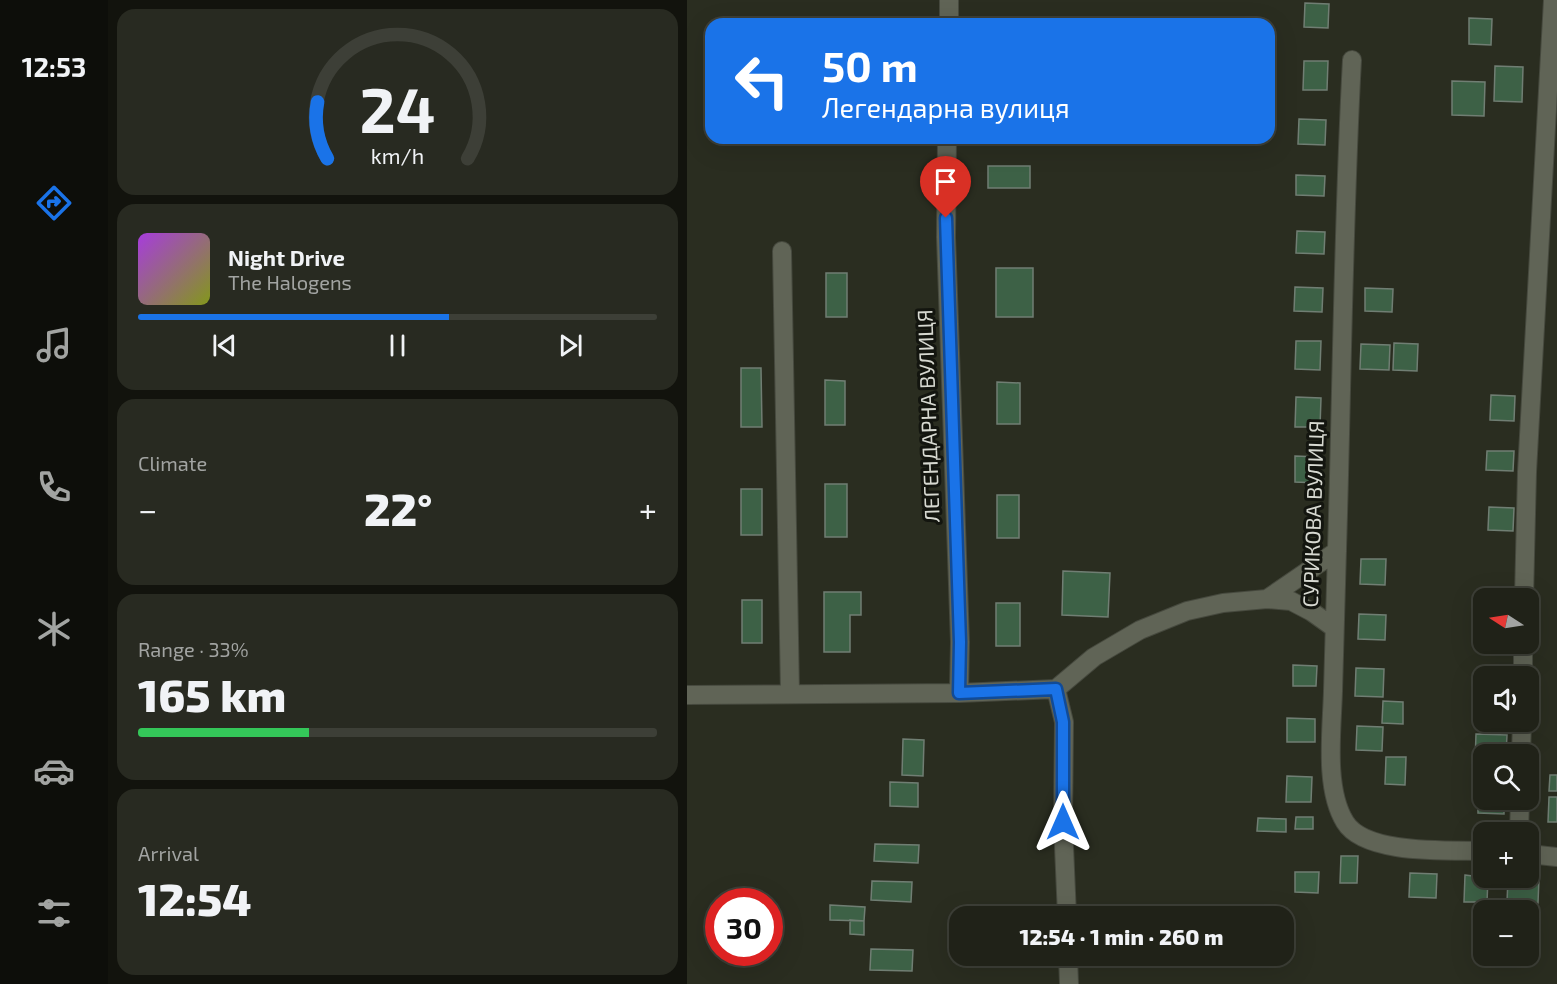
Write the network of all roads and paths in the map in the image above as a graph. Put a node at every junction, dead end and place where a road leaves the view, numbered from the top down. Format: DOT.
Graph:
graph roads {
  1 [pos="949,0"];
  2 [pos="1553,0"];
  3 [pos="949,18"];
  4 [pos="1352,60"];
  5 [pos="947,144"];
  6 [pos="782,251"];
  7 [pos="1337,551"];
  8 [pos="1524,588"];
  9 [pos="1267,599"];
  10 [pos="1333,627"];
  11 [pos="1056,689"];
  12 [pos="790,693"];
  13 [pos="959,693"];
  14 [pos="687,695"];
  15 [pos="1473,851"];
  16 [pos="1539,855"];
  17 [pos="1557,857"];
  18 [pos="1067,906"];
  19 [pos="1068,966"];
  20 [pos="1069,984"];
  1 -- 3 [label="street"];
  2 -- 8 [label="street"];
  4 -- 7 [label="street, СУРИКОВА ВУЛИЦЯ"];
  5 -- 13 [label="street, ЛЕГЕНДАРНА ВУЛИЦЯ"];
  6 -- 12 [label="street"];
  7 -- 9 [label="street"];
  7 -- 10 [label="street, СУРИКОВА ВУЛИЦЯ"];
  9 -- 10 [label="street"];
  9 -- 11 [label="street"];
  10 -- 15 [label="street, СУРИКОВА ВУЛИЦЯ"];
  11 -- 13 [label="street"];
  11 -- 18 [label="street"];
  12 -- 13 [label="street"];
  12 -- 14 [label="street"];
  16 -- 17 [label="street"];
  19 -- 20 [label="street"];
}
